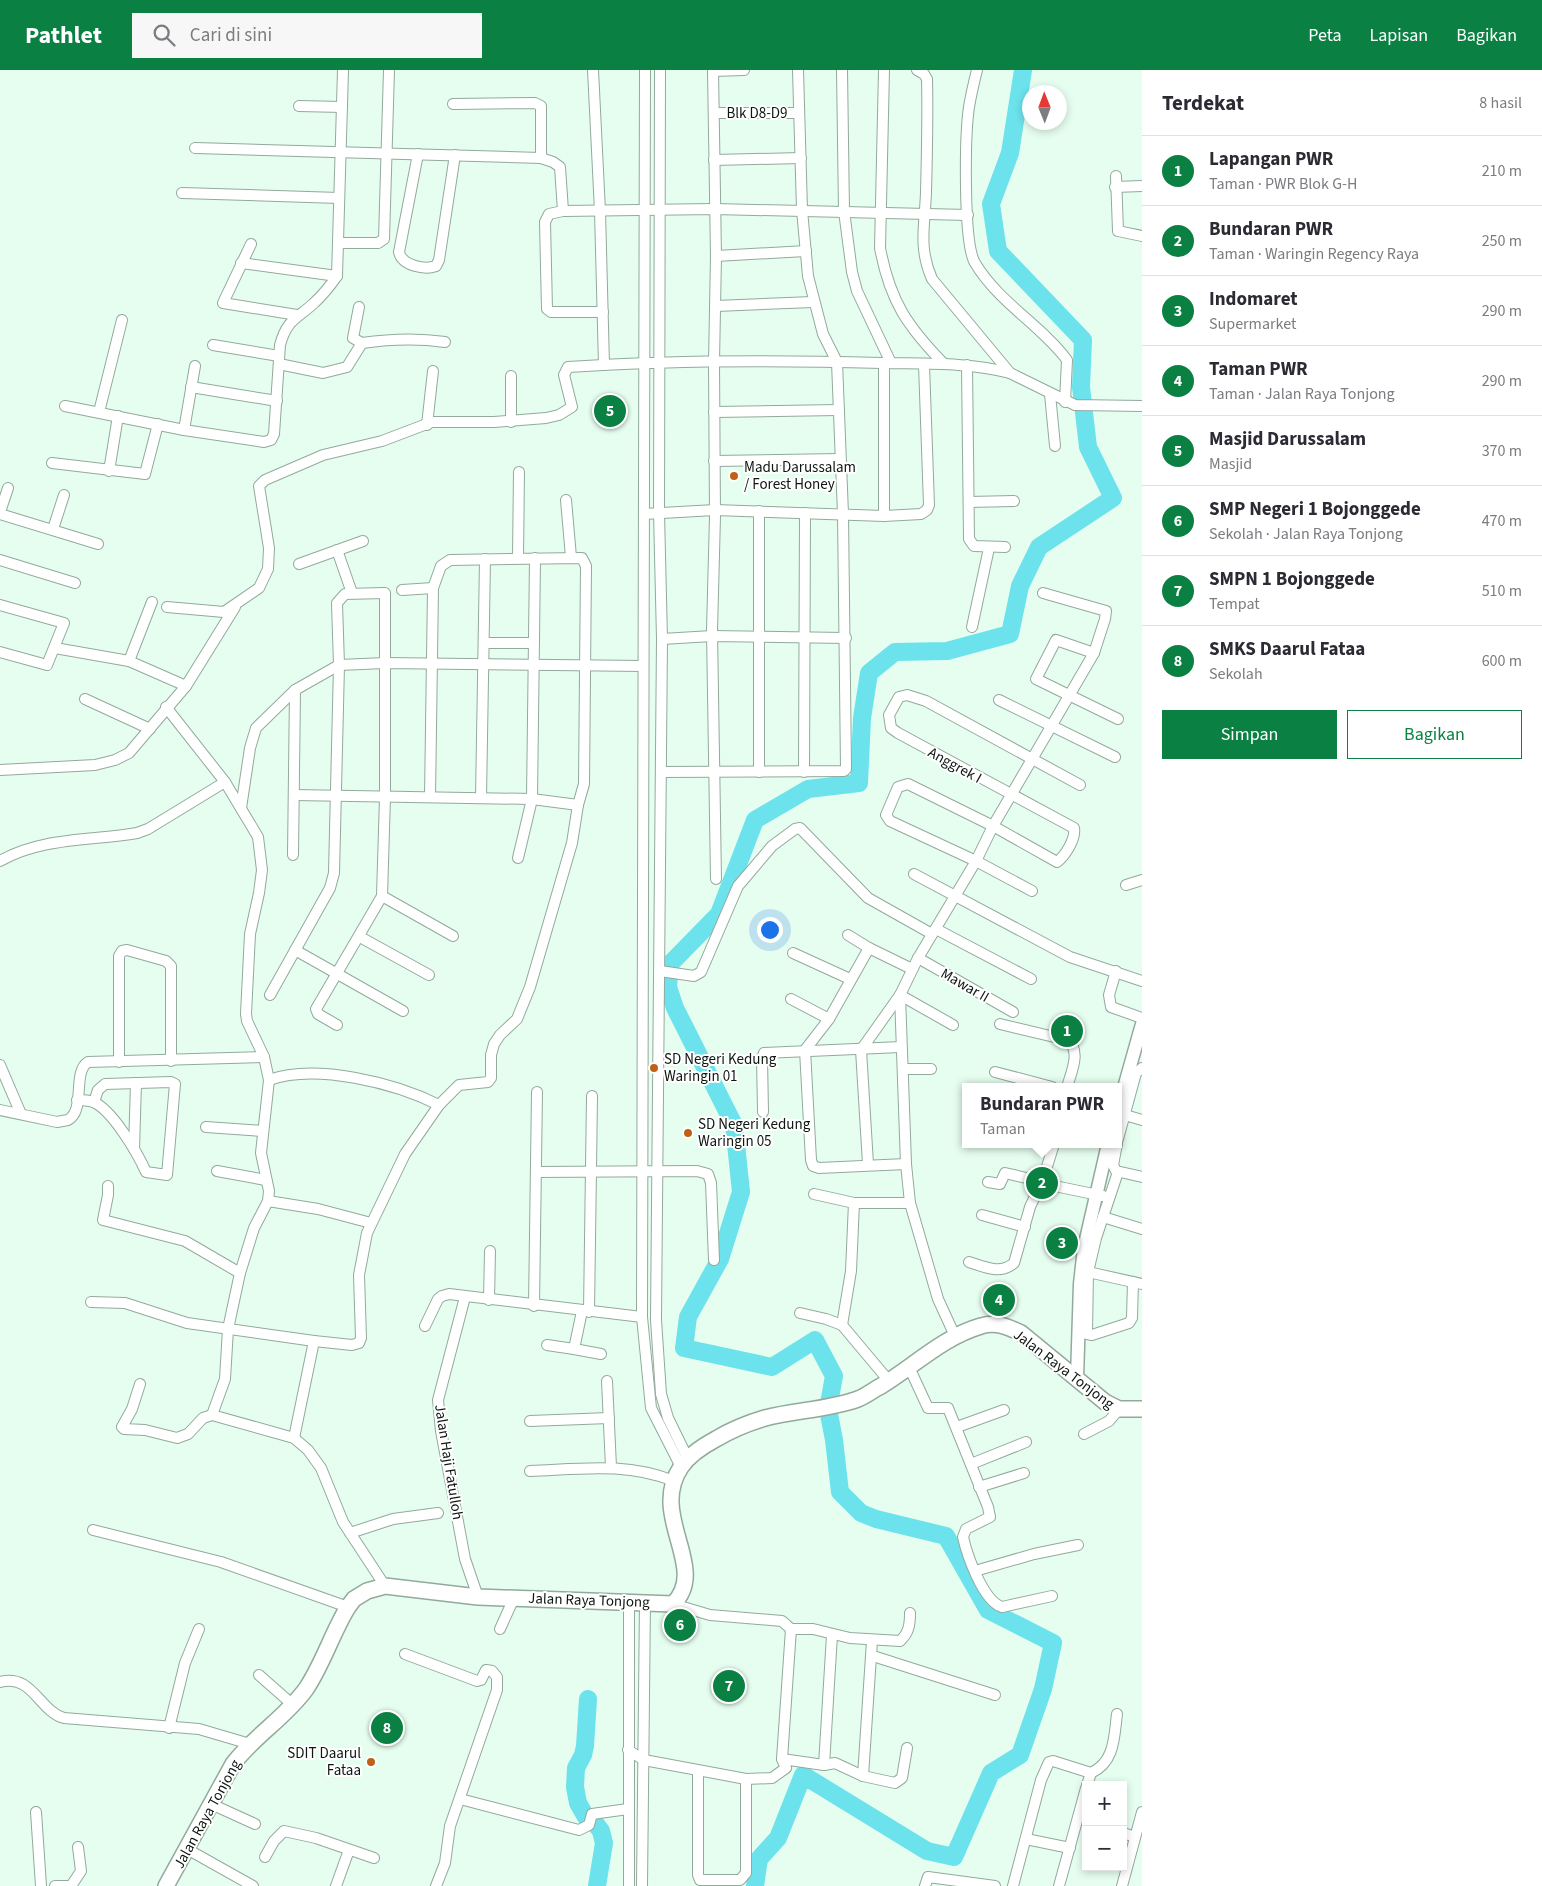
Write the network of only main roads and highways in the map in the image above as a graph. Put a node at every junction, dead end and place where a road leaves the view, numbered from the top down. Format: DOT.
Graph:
graph roads {
  1 [pos="1142,1409"];
  2 [pos="166,1886"];
  1 -- 2 [label="main road, Jalan Raya Tonjong"];
}
